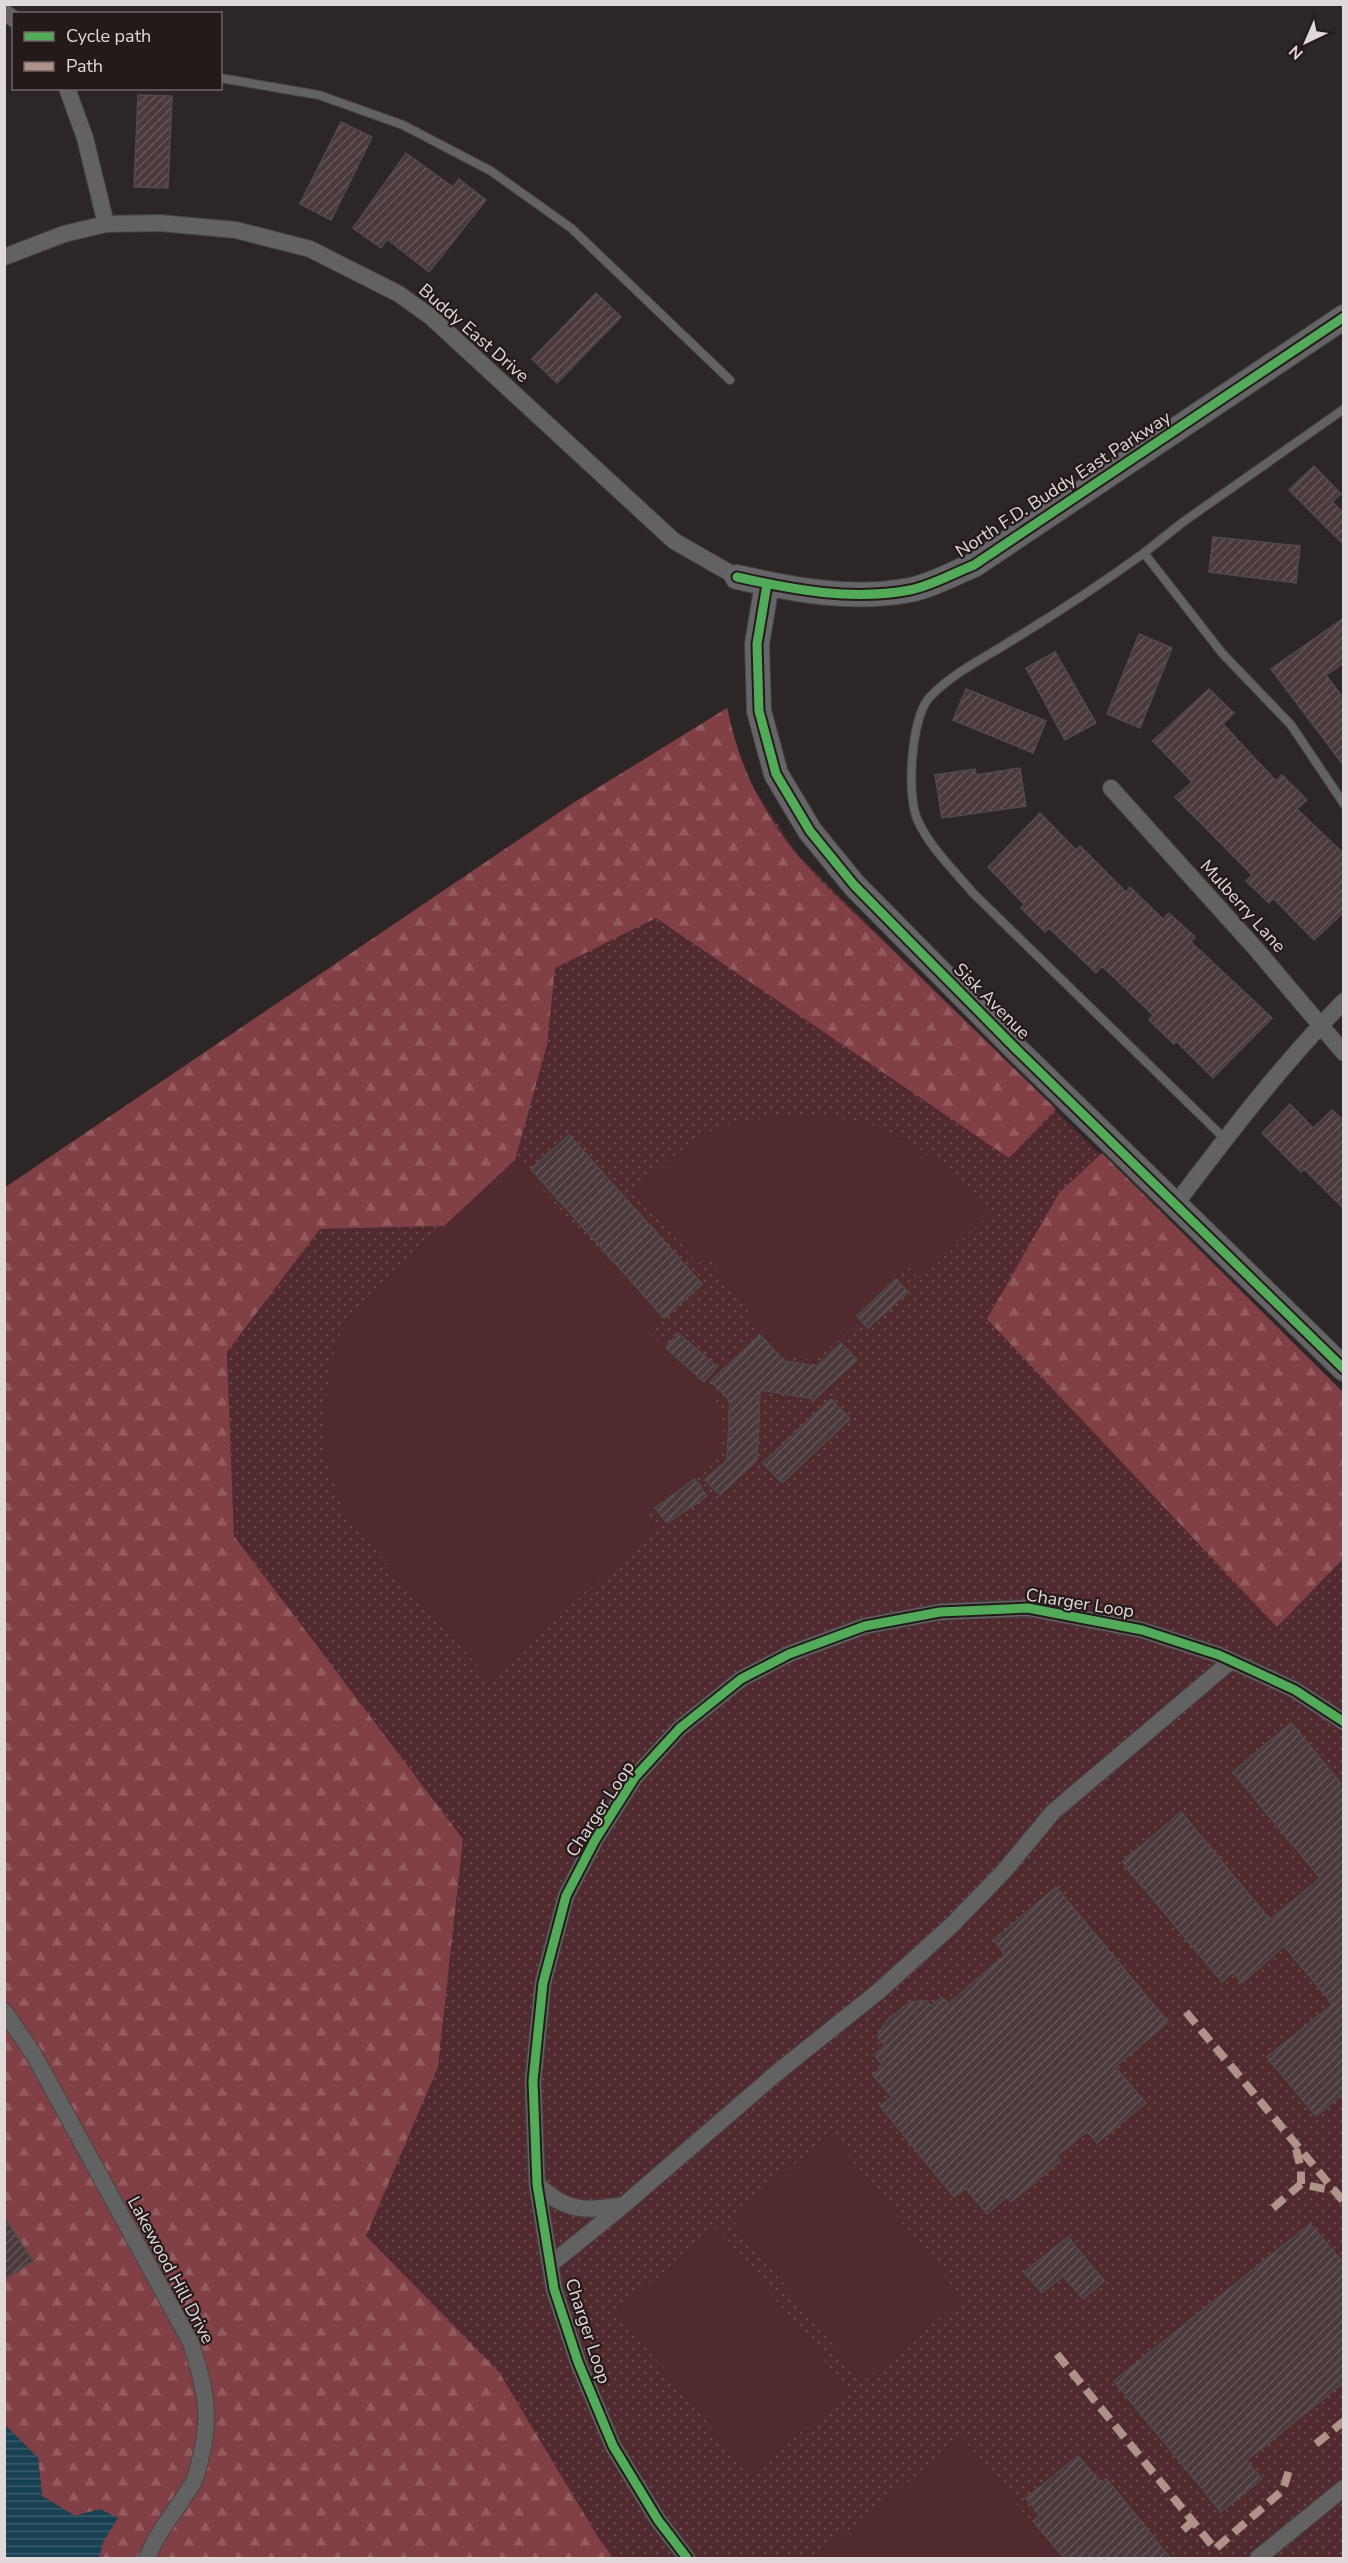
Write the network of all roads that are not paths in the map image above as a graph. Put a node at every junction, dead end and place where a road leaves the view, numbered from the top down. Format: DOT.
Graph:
graph roads {
  1 [pos="222,78"];
  2 [pos="68,90"];
  3 [pos="106,224"];
  4 [pos="4,257"];
  5 [pos="1344,317"];
  6 [pos="730,380"];
  7 [pos="1344,409"];
  8 [pos="1144,553"];
  9 [pos="737,577"];
  10 [pos="767,584"];
  11 [pos="1111,788"];
  12 [pos="1344,804"];
  13 [pos="1344,1002"];
  14 [pos="1319,1026"];
  15 [pos="1344,1053"];
  16 [pos="1226,1139"];
  17 [pos="1175,1205"];
  18 [pos="1344,1369"];
  19 [pos="1231,1661"];
  20 [pos="1344,1722"];
  21 [pos="4,2011"];
  22 [pos="537,2184"];
  23 [pos="624,2204"];
  24 [pos="551,2264"];
  25 [pos="1344,2488"];
  26 [pos="147,2559"];
  27 [pos="687,2559"];
  28 [pos="1258,2559"];
  1 -- 6 [label="lane"];
  2 -- 3 [label="street"];
  3 -- 4 [label="street, Buddy East Drive"];
  3 -- 9 [label="street, Buddy East Drive"];
  5 -- 10 [label="street, North F.D. Buddy East Parkway"];
  7 -- 8 [label="lane"];
  8 -- 12 [label="lane"];
  8 -- 16 [label="lane"];
  9 -- 10 [label="street, North F.D. Buddy East Parkway"];
  10 -- 17 [label="street, Sisk Avenue"];
  11 -- 14 [label="street, Mulberry Lane"];
  13 -- 14 [label="street"];
  14 -- 15 [label="street, Mulberry Lane"];
  14 -- 16 [label="street"];
  16 -- 17 [label="street"];
  17 -- 18 [label="street, Sisk Avenue"];
  19 -- 20 [label="street, Charger Loop"];
  19 -- 22 [label="street, Charger Loop"];
  19 -- 23 [label="street"];
  21 -- 26 [label="street, Lakewood Hill Drive"];
  22 -- 23 [label="street"];
  22 -- 24 [label="street, Charger Loop"];
  23 -- 24 [label="street"];
  24 -- 27 [label="street, Charger Loop"];
  25 -- 28 [label="street"];
}
